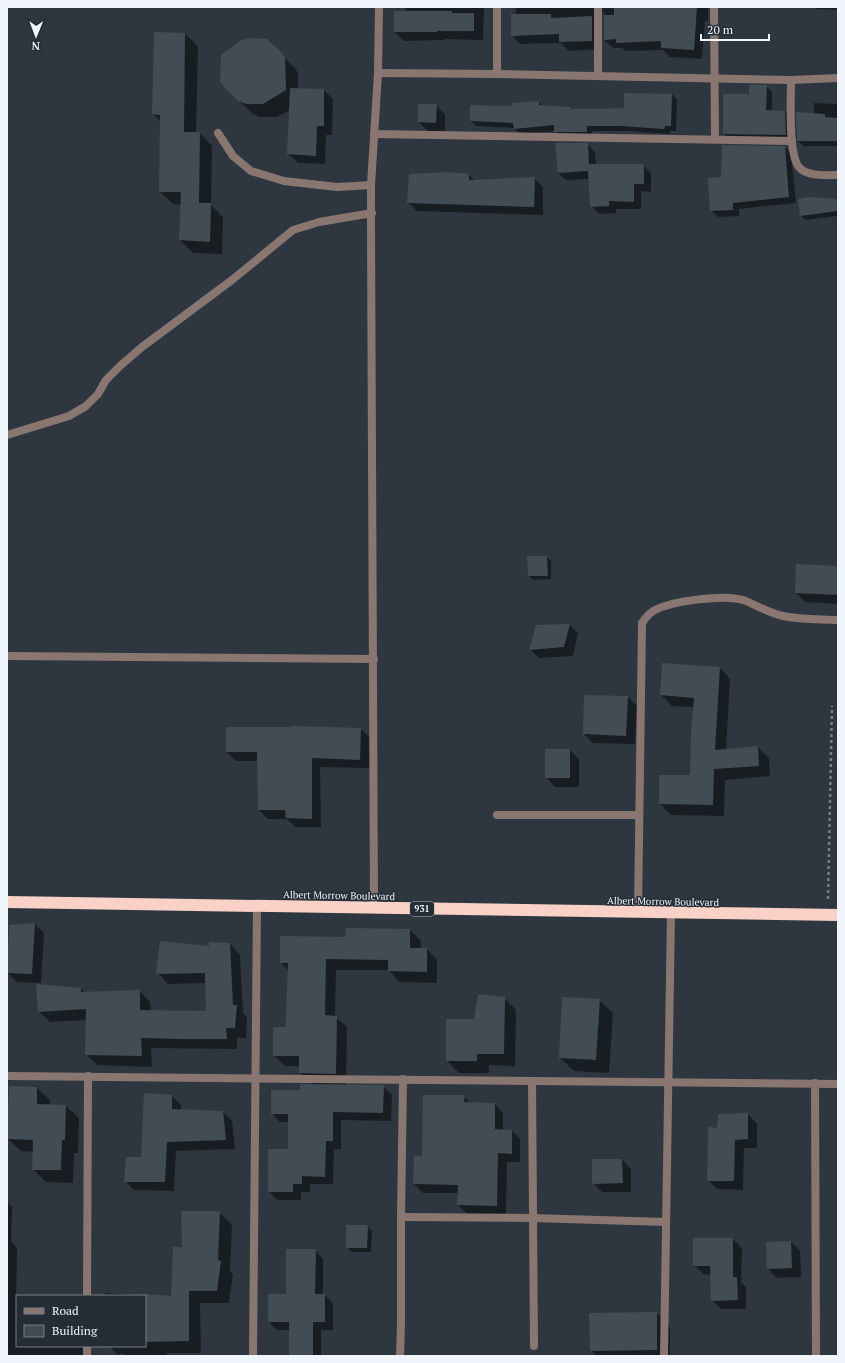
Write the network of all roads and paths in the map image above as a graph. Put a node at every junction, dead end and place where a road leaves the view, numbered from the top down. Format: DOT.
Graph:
graph roads {
  1 [pos="379,7"];
  2 [pos="497,7"];
  3 [pos="598,7"];
  4 [pos="714,7"];
  5 [pos="378,73"];
  6 [pos="497,74"];
  7 [pos="598,76"];
  8 [pos="715,78"];
  9 [pos="838,78"];
  10 [pos="791,80"];
  11 [pos="218,133"];
  12 [pos="374,134"];
  13 [pos="714,139"];
  14 [pos="792,141"];
  15 [pos="838,175"];
  16 [pos="371,185"];
  17 [pos="372,213"];
  18 [pos="7,435"];
  19 [pos="838,620"];
  20 [pos="7,656"];
  21 [pos="374,659"];
  22 [pos="832,706"];
  23 [pos="497,815"];
  24 [pos="639,816"];
  25 [pos="7,902"];
  26 [pos="257,906"];
  27 [pos="374,908"];
  28 [pos="638,912"];
  29 [pos="671,913"];
  30 [pos="833,915"];
  31 [pos="7,1076"];
  32 [pos="88,1076"];
  33 [pos="256,1078"];
  34 [pos="403,1079"];
  35 [pos="532,1082"];
  36 [pos="668,1083"];
  37 [pos="815,1083"];
  38 [pos="838,1084"];
  39 [pos="400,1217"];
  40 [pos="532,1218"];
  41 [pos="666,1222"];
  42 [pos="87,1295"];
  43 [pos="534,1346"];
  44 [pos="253,1356"];
  45 [pos="400,1356"];
  46 [pos="664,1356"];
  47 [pos="816,1356"];
  1 -- 5 [label="street"];
  2 -- 6 [label="street"];
  3 -- 7 [label="street"];
  4 -- 8 [label="street"];
  5 -- 6 [label="street"];
  5 -- 12 [label="street"];
  6 -- 7 [label="street"];
  7 -- 8 [label="street"];
  8 -- 10 [label="street"];
  8 -- 13 [label="street"];
  9 -- 10 [label="street"];
  10 -- 14 [label="street"];
  11 -- 16 [label="street"];
  12 -- 13 [label="street"];
  12 -- 16 [label="street"];
  13 -- 14 [label="street"];
  14 -- 15 [label="street"];
  16 -- 17 [label="street"];
  17 -- 18 [label="street"];
  17 -- 21 [label="street"];
  19 -- 24 [label="street"];
  20 -- 21 [label="street"];
  21 -- 27 [label="street"];
  22 -- 30 [label="path"];
  23 -- 24 [label="street"];
  24 -- 28 [label="street"];
  25 -- 26 [label="highway, Albert Morrow Boulevard / 931"];
  26 -- 27 [label="highway, Albert Morrow Boulevard / 931"];
  26 -- 33 [label="street"];
  27 -- 28 [label="highway, Albert Morrow Boulevard / 931"];
  28 -- 29 [label="highway, Albert Morrow Boulevard / 931"];
  29 -- 30 [label="highway, Albert Morrow Boulevard / 931"];
  29 -- 36 [label="street"];
  31 -- 32 [label="street"];
  32 -- 33 [label="street"];
  32 -- 42 [label="street"];
  33 -- 34 [label="street"];
  33 -- 44 [label="street"];
  34 -- 35 [label="street"];
  34 -- 39 [label="street"];
  35 -- 36 [label="street"];
  35 -- 40 [label="street"];
  36 -- 37 [label="street"];
  36 -- 41 [label="street"];
  37 -- 38 [label="street"];
  37 -- 47 [label="street"];
  39 -- 40 [label="street"];
  39 -- 45 [label="street"];
  40 -- 41 [label="street"];
  40 -- 43 [label="street"];
  41 -- 46 [label="street"];
}
